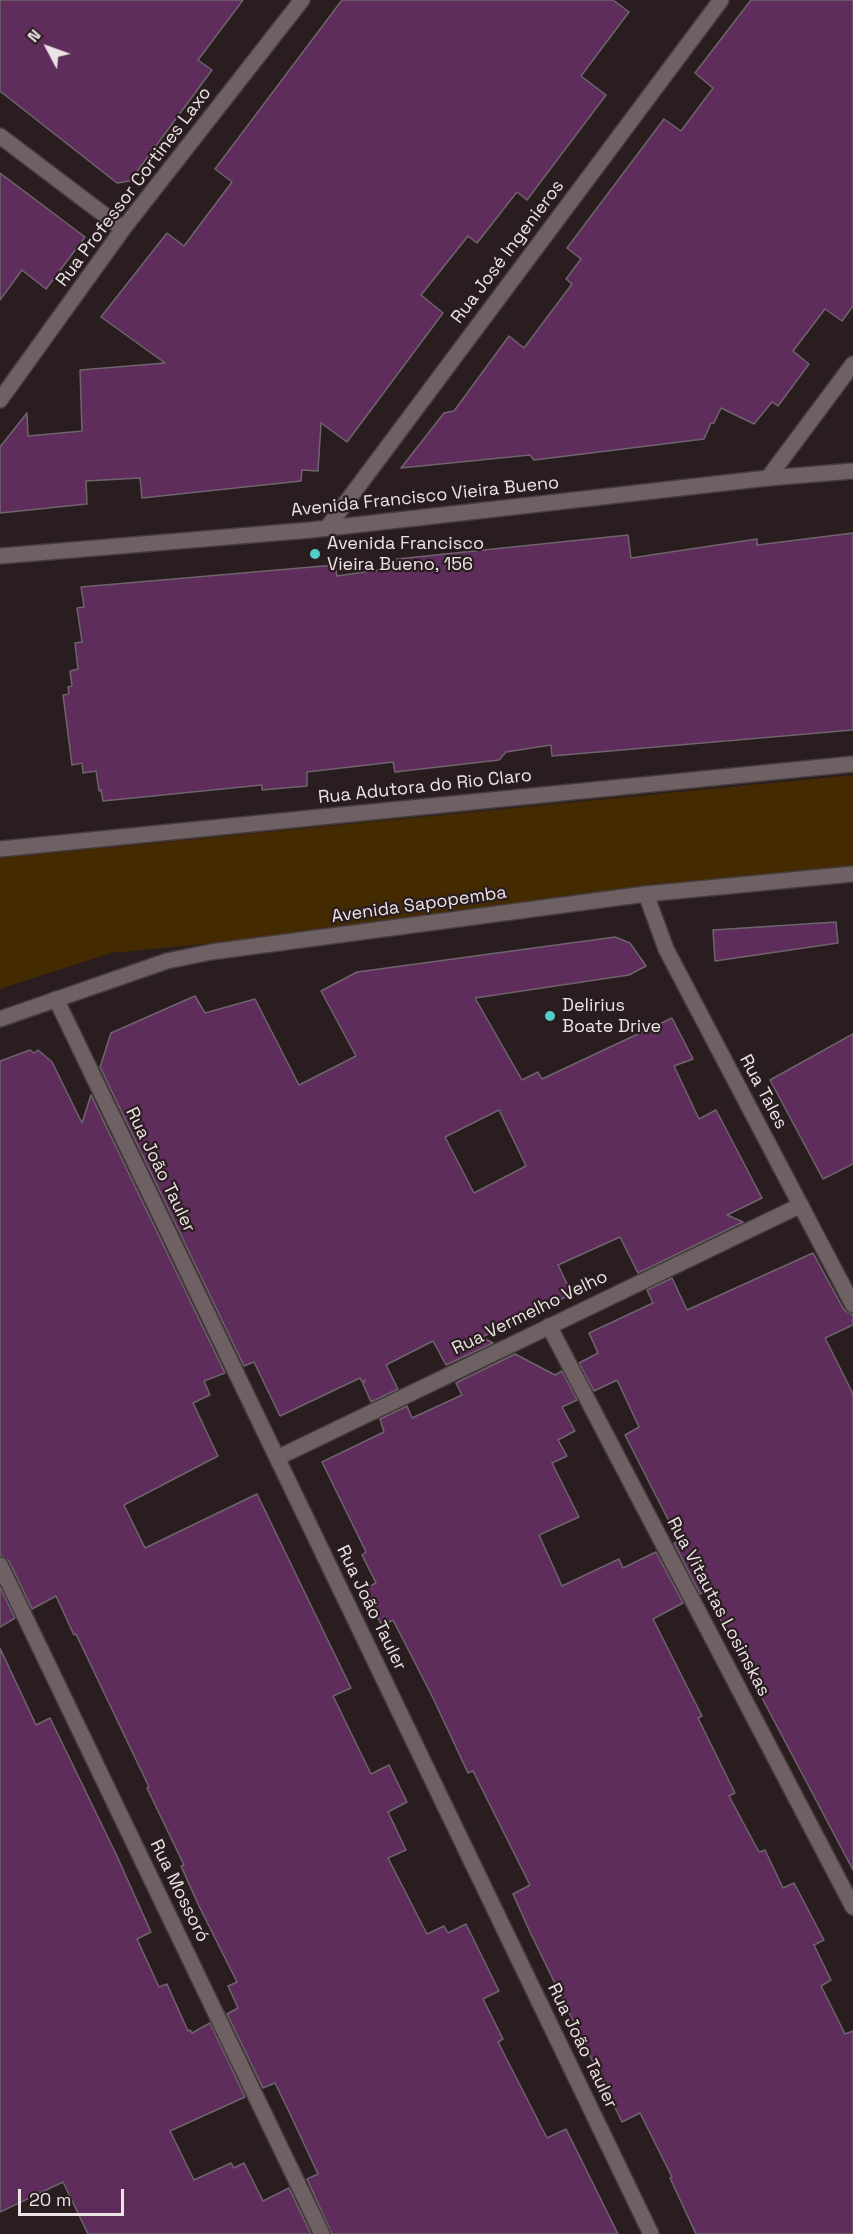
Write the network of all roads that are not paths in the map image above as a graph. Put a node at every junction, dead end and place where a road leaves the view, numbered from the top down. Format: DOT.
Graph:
graph roads {
  1 [pos="302,0"];
  2 [pos="721,0"];
  3 [pos="0,136"];
  4 [pos="123,229"];
  5 [pos="853,364"];
  6 [pos="0,400"];
  7 [pos="853,471"];
  8 [pos="768,478"];
  9 [pos="327,528"];
  10 [pos="0,556"];
  11 [pos="853,764"];
  12 [pos="0,849"];
  13 [pos="853,874"];
  14 [pos="646,894"];
  15 [pos="56,999"];
  16 [pos="0,1019"];
  17 [pos="801,1204"];
  18 [pos="853,1305"];
  19 [pos="549,1326"];
  20 [pos="277,1458"];
  21 [pos="0,1565"];
  22 [pos="853,1907"];
  23 [pos="322,2234"];
  24 [pos="651,2234"];
  1 -- 4 [label="street, Rua Professor Cortines Laxo"];
  2 -- 9 [label="street, Rua José Ingenieros"];
  3 -- 4 [label="street"];
  4 -- 6 [label="street, Rua Professor Cortines Laxo"];
  5 -- 8 [label="street"];
  7 -- 8 [label="street, Avenida Francisco Vieira Bueno"];
  8 -- 9 [label="street, Avenida Francisco Vieira Bueno"];
  9 -- 10 [label="street, Avenida Francisco Vieira Bueno"];
  11 -- 12 [label="street, Rua Adutora do Rio Claro"];
  13 -- 14 [label="street, Avenida Sapopemba"];
  14 -- 15 [label="street, Avenida Sapopemba"];
  14 -- 17 [label="street, Rua Tales"];
  15 -- 16 [label="street, Avenida Sapopemba"];
  15 -- 20 [label="street, Rua João Tauler"];
  17 -- 18 [label="street, Rua Tales"];
  17 -- 19 [label="street, Rua Vermelho Velho"];
  19 -- 20 [label="street, Rua Vermelho Velho"];
  19 -- 22 [label="street, Rua Vitautas Losinskas"];
  20 -- 24 [label="street, Rua João Tauler"];
  21 -- 23 [label="street, Rua Mossoró"];
}
